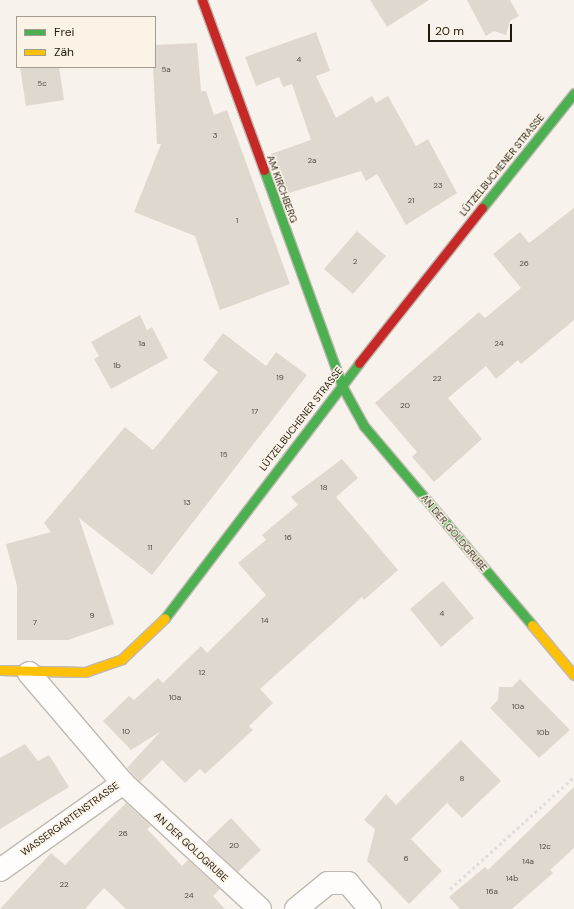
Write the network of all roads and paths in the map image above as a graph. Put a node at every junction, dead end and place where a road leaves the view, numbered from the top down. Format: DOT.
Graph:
graph roads {
  1 [pos="202,0"];
  2 [pos="574,94"];
  3 [pos="342,386"];
  4 [pos="0,670"];
  5 [pos="29,673"];
  6 [pos="574,675"];
  7 [pos="574,777"];
  8 [pos="122,783"];
  9 [pos="0,870"];
  10 [pos="450,889"];
  11 [pos="260,909"];
  12 [pos="296,909"];
  13 [pos="370,909"];
  1 -- 3 [label="main road, AM KIRCHBERG"];
  2 -- 3 [label="main road, LÜTZELBUCHENER STRASSE"];
  3 -- 5 [label="main road, LÜTZELBUCHENER STRASSE"];
  3 -- 6 [label="main road, AN DER GOLDGRUBE"];
  4 -- 5 [label="main road, LÜTZELBUCHENER STRASSE"];
  5 -- 8 [label="street, WASSERGARTENSTRASSE"];
  7 -- 10 [label="path"];
  8 -- 9 [label="street, WASSERGARTENSTRASSE"];
  8 -- 11 [label="street, AN DER GOLDGRUBE"];
  12 -- 13 [label="street"];
}
